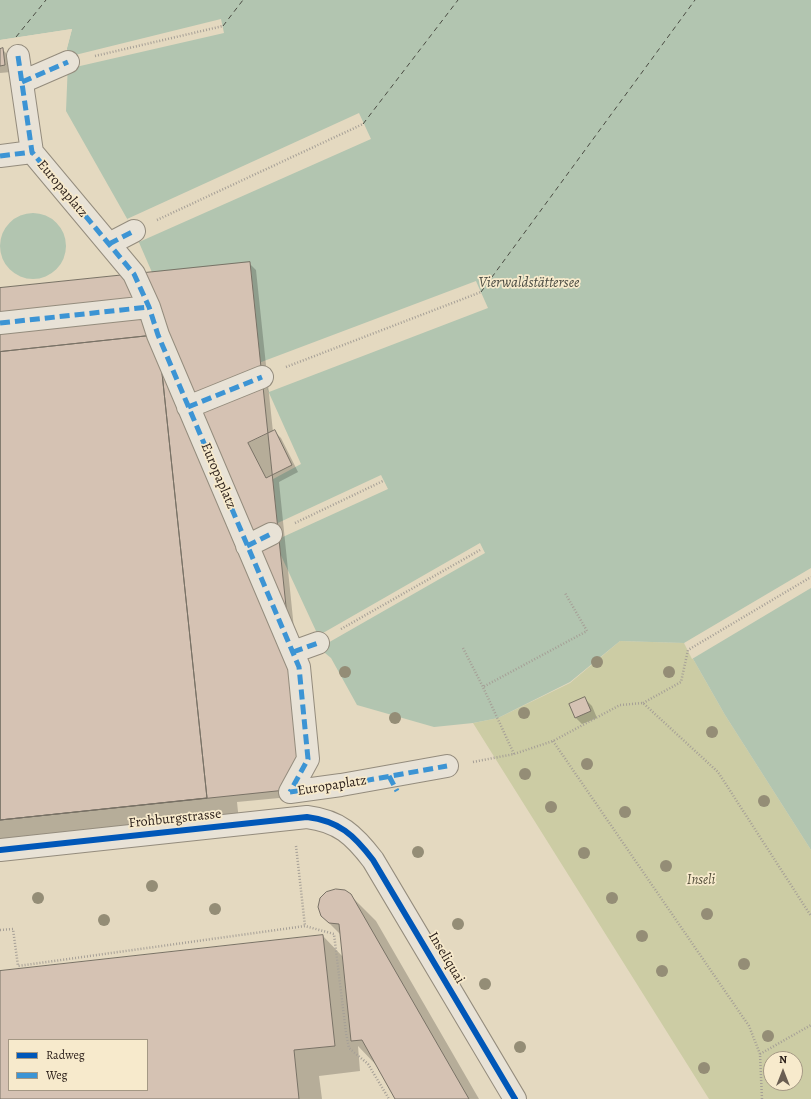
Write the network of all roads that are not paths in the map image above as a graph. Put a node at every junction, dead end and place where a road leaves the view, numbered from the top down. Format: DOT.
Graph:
graph roads {
  1 [pos="18,56"];
  2 [pos="68,62"];
  3 [pos="22,82"];
  4 [pos="32,152"];
  5 [pos="0,156"];
  6 [pos="134,231"];
  7 [pos="109,244"];
  8 [pos="149,307"];
  9 [pos="0,323"];
  10 [pos="262,377"];
  11 [pos="188,407"];
  12 [pos="271,534"];
  13 [pos="247,546"];
  14 [pos="318,643"];
  15 [pos="292,652"];
  16 [pos="447,766"];
  17 [pos="349,833"];
  18 [pos="0,850"];
  19 [pos="515,1099"];
  1 -- 3 [label="street, Europaplatz"];
  2 -- 3 [label="street"];
  3 -- 4 [label="street, Europaplatz"];
  4 -- 5 [label="street, Europaplatz"];
  4 -- 7 [label="street, Europaplatz"];
  6 -- 7 [label="street"];
  7 -- 8 [label="street, Europaplatz"];
  8 -- 9 [label="street"];
  8 -- 11 [label="street, Europaplatz"];
  10 -- 11 [label="street"];
  11 -- 13 [label="street, Europaplatz"];
  12 -- 13 [label="street"];
  13 -- 15 [label="street, Europaplatz"];
  14 -- 15 [label="street"];
  15 -- 16 [label="street, Europaplatz"];
  17 -- 18 [label="street, Frohburgstrasse"];
  17 -- 19 [label="street, Inseliquai"];
}
